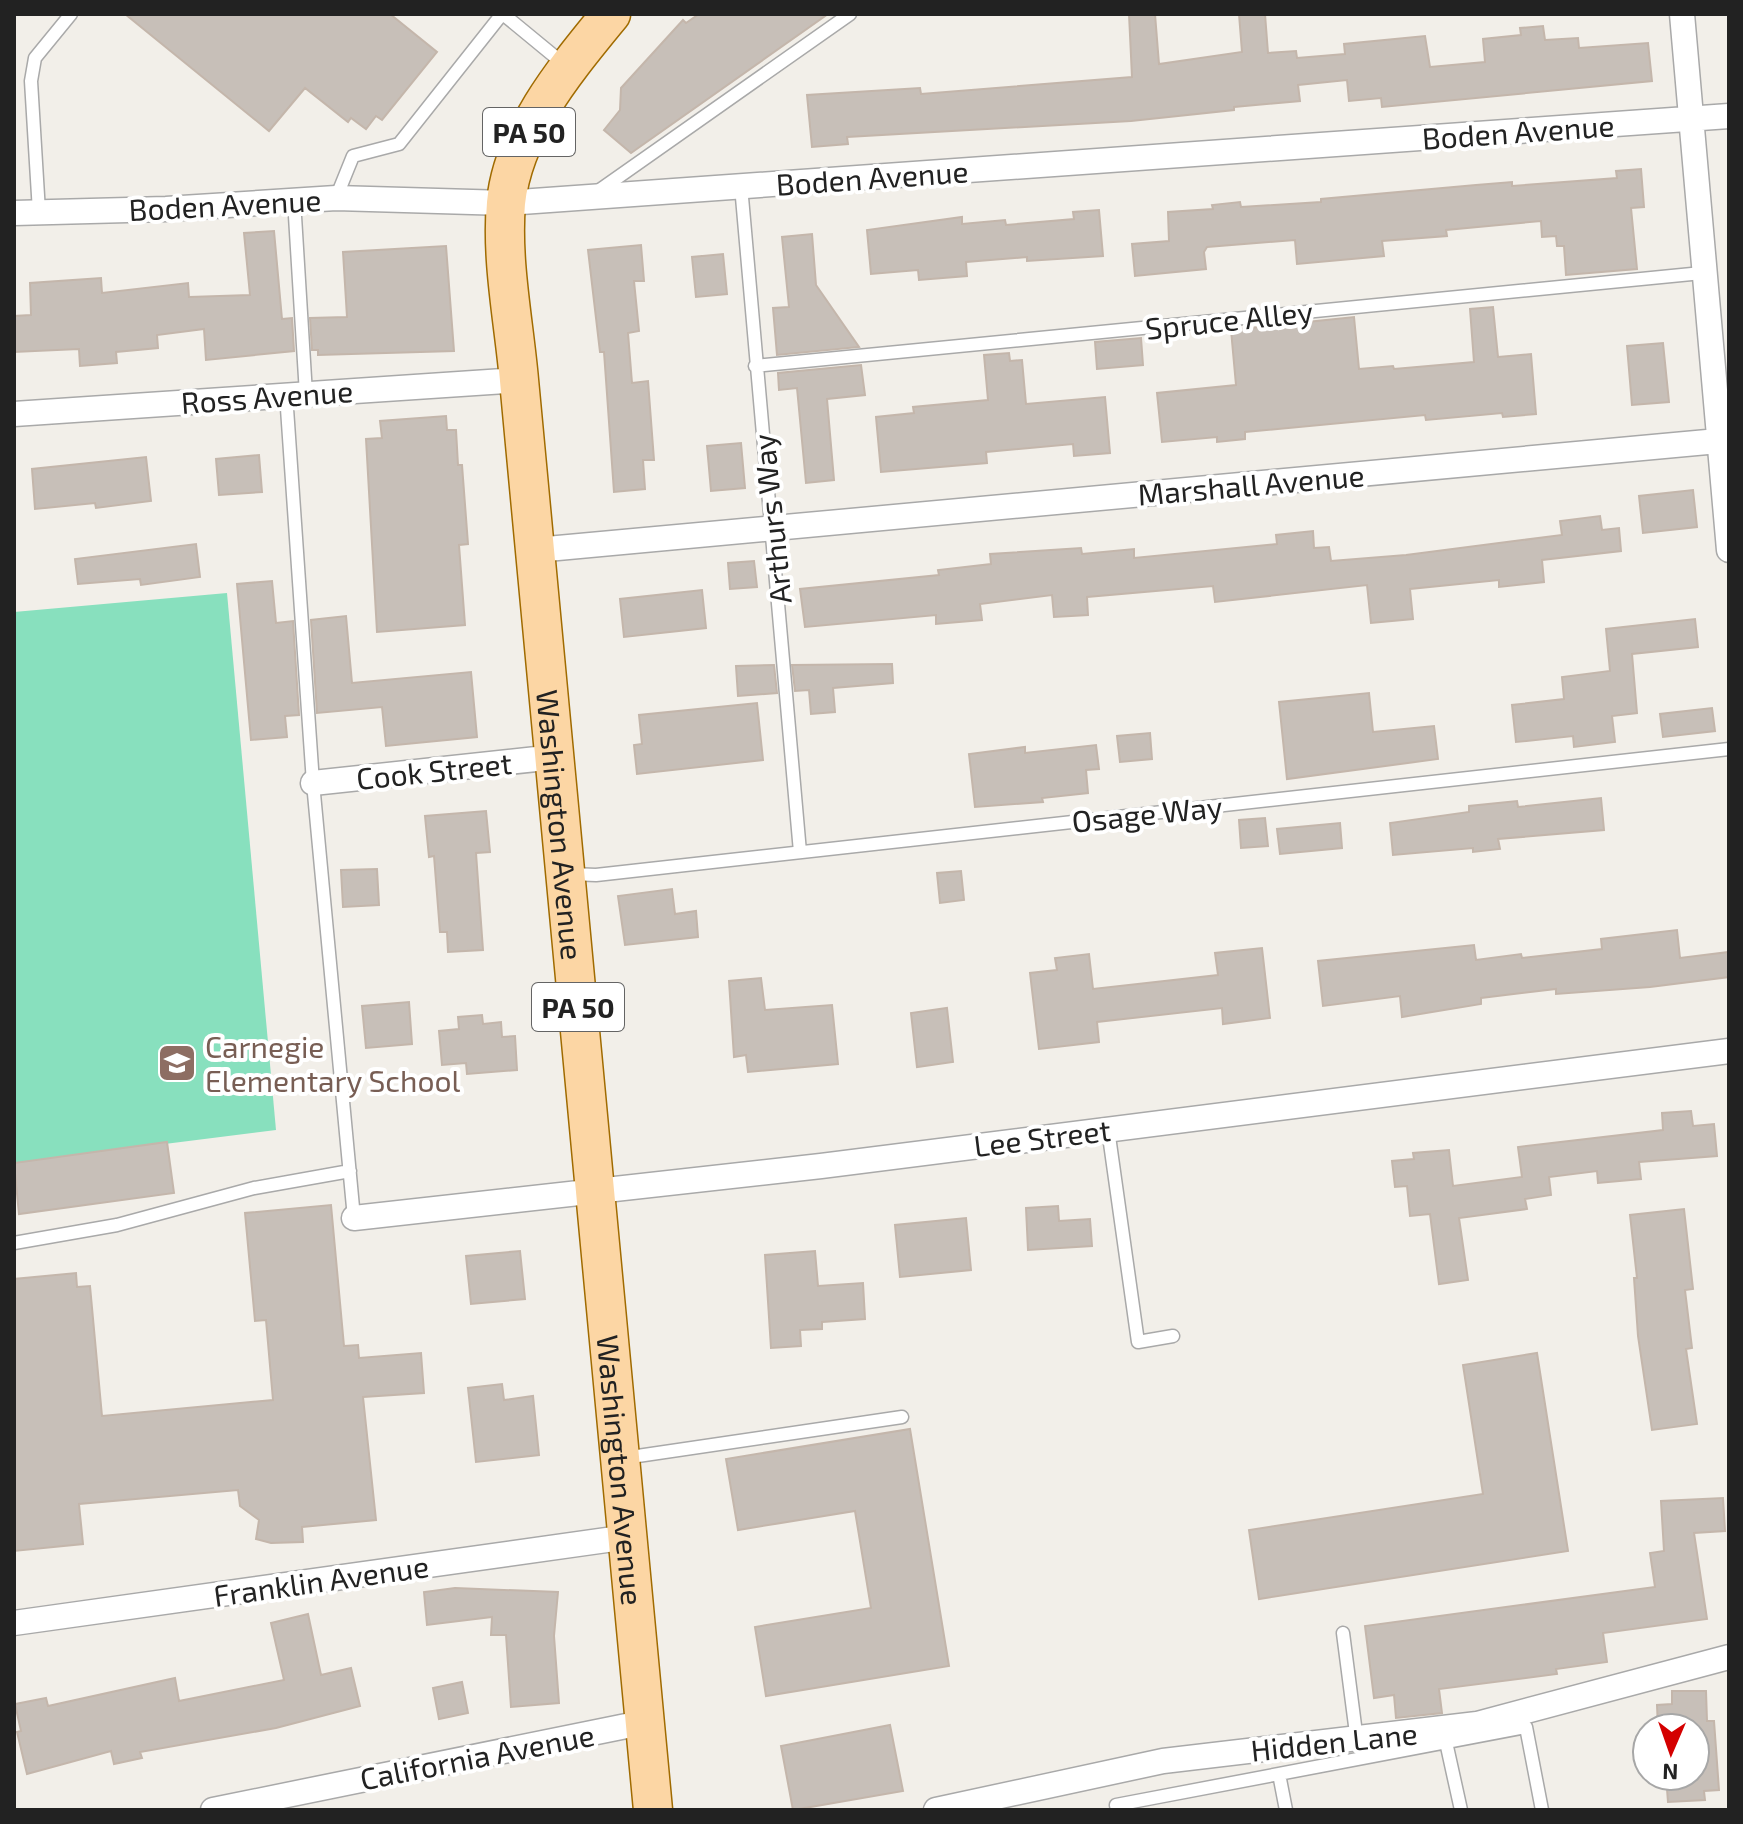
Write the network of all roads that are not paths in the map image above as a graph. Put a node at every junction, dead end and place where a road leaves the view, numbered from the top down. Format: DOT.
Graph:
graph roads {
  1 [pos="71,14"];
  2 [pos="503,14"];
  3 [pos="611,14"];
  4 [pos="850,14"];
  5 [pos="1682,14"];
  6 [pos="567,67"];
  7 [pos="1729,116"];
  8 [pos="1689,119"];
  9 [pos="741,186"];
  10 [pos="590,197"];
  11 [pos="336,198"];
  12 [pos="294,200"];
  13 [pos="506,203"];
  14 [pos="39,212"];
  15 [pos="14,213"];
  16 [pos="1702,273"];
  17 [pos="755,366"];
  18 [pos="519,380"];
  19 [pos="296,394"];
  20 [pos="14,414"];
  21 [pos="1724,440"];
  22 [pos="774,528"];
  23 [pos="536,550"];
  24 [pos="1729,550"];
  25 [pos="1729,749"];
  26 [pos="555,757"];
  27 [pos="313,783"];
  28 [pos="800,852"];
  29 [pos="566,874"];
  30 [pos="1729,1051"];
  31 [pos="1108,1129"];
  32 [pos="350,1171"];
  33 [pos="595,1191"];
  34 [pos="354,1218"];
  35 [pos="14,1243"];
  36 [pos="1173,1336"];
  37 [pos="902,1417"];
  38 [pos="621,1458"];
  39 [pos="628,1537"];
  40 [pos="14,1623"];
  41 [pos="1343,1633"];
  42 [pos="1729,1657"];
  43 [pos="646,1722"];
  44 [pos="1357,1741"];
  45 [pos="1446,1742"];
  46 [pos="1279,1774"];
  47 [pos="213,1810"];
  48 [pos="653,1810"];
  49 [pos="936,1810"];
  50 [pos="1117,1810"];
  51 [pos="1286,1810"];
  52 [pos="1461,1810"];
  53 [pos="1542,1810"];
  1 -- 14 [label="lane"];
  2 -- 6 [label="lane"];
  2 -- 11 [label="lane"];
  3 -- 6 [label="main road, Washington Avenue / PA 50"];
  4 -- 10 [label="lane"];
  5 -- 8 [label="street"];
  6 -- 13 [label="main road, Washington Avenue / PA 50"];
  7 -- 8 [label="street, Boden Avenue"];
  8 -- 9 [label="street, Boden Avenue"];
  8 -- 16 [label="street"];
  9 -- 10 [label="street, Boden Avenue"];
  9 -- 17 [label="lane, Arthurs Way"];
  10 -- 13 [label="street, Boden Avenue"];
  11 -- 12 [label="street, Boden Avenue"];
  11 -- 13 [label="street, Boden Avenue"];
  12 -- 14 [label="street, Boden Avenue"];
  12 -- 19 [label="lane"];
  13 -- 18 [label="main road, Washington Avenue / PA 50"];
  14 -- 15 [label="street, Boden Avenue"];
  16 -- 17 [label="lane, Spruce Alley"];
  16 -- 21 [label="street"];
  17 -- 22 [label="lane, Arthurs Way"];
  18 -- 19 [label="street, Ross Avenue"];
  18 -- 23 [label="main road, Washington Avenue / PA 50"];
  19 -- 20 [label="street, Ross Avenue"];
  19 -- 27 [label="lane"];
  21 -- 22 [label="street, Marshall Avenue"];
  21 -- 24 [label="street"];
  22 -- 23 [label="street, Marshall Avenue"];
  22 -- 28 [label="lane, Arthurs Way"];
  23 -- 26 [label="main road, Washington Avenue / PA 50"];
  25 -- 28 [label="lane, Osage Way"];
  26 -- 27 [label="street, Cook Street"];
  26 -- 29 [label="main road, Washington Avenue / PA 50"];
  27 -- 32 [label="lane"];
  28 -- 29 [label="lane, Osage Way"];
  29 -- 33 [label="main road, Washington Avenue / PA 50"];
  30 -- 31 [label="street, Lee Street"];
  31 -- 33 [label="street, Lee Street"];
  31 -- 36 [label="lane"];
  32 -- 34 [label="lane"];
  32 -- 35 [label="lane"];
  33 -- 34 [label="street, Lee Street"];
  33 -- 38 [label="main road, Washington Avenue / PA 50"];
  37 -- 38 [label="lane"];
  38 -- 39 [label="main road, Washington Avenue / PA 50"];
  39 -- 40 [label="street, Franklin Avenue"];
  39 -- 43 [label="main road, Washington Avenue / PA 50"];
  41 -- 44 [label="lane"];
  42 -- 44 [label="street, Hidden Lane"];
  43 -- 47 [label="street, California Avenue"];
  43 -- 48 [label="main road, Washington Avenue / PA 50"];
  44 -- 49 [label="street, Hidden Lane"];
  45 -- 46 [label="lane"];
  45 -- 52 [label="lane"];
  45 -- 53 [label="lane"];
  46 -- 50 [label="lane"];
  46 -- 51 [label="lane"];
}
